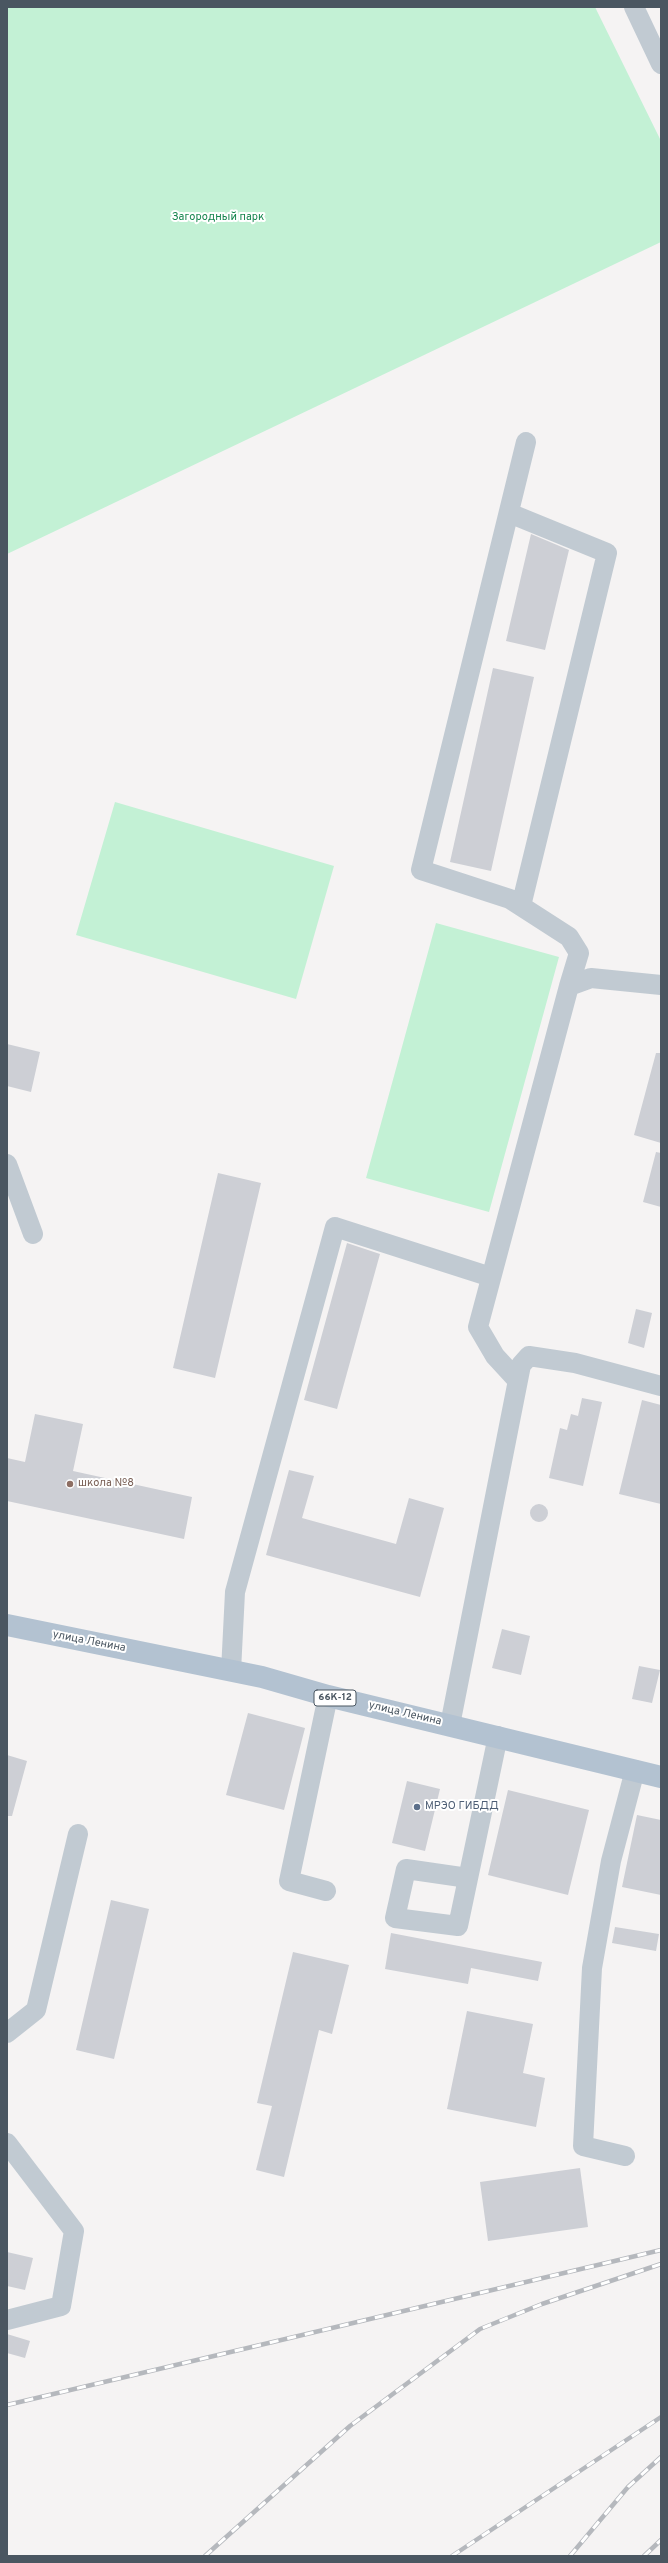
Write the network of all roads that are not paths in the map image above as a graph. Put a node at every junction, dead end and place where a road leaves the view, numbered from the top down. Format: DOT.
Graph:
graph roads {
  1 [pos="634,7"];
  2 [pos="653,26"];
  3 [pos="661,64"];
  4 [pos="526,442"];
  5 [pos="509,513"];
  6 [pos="521,906"];
  7 [pos="661,985"];
  8 [pos="569,986"];
  9 [pos="7,1164"];
  10 [pos="33,1234"];
  11 [pos="491,1277"];
  12 [pos="518,1381"];
  13 [pos="661,1386"];
  14 [pos="7,1626"];
  15 [pos="231,1671"];
  16 [pos="328,1696"];
  17 [pos="450,1725"];
  18 [pos="498,1736"];
  19 [pos="635,1770"];
  20 [pos="661,1777"];
  21 [pos="78,1834"];
  22 [pos="468,1878"];
  23 [pos="326,1891"];
  24 [pos="7,2033"];
  25 [pos="7,2143"];
  26 [pos="625,2156"];
  27 [pos="7,2320"];
  1 -- 2 [label="street"];
  2 -- 3 [label="street"];
  4 -- 5 [label="street"];
  5 -- 6 [label="street"];
  5 -- 6 [label="street"];
  6 -- 8 [label="street"];
  7 -- 8 [label="street"];
  8 -- 11 [label="street"];
  9 -- 10 [label="street"];
  11 -- 12 [label="street"];
  11 -- 15 [label="street"];
  12 -- 13 [label="street"];
  12 -- 17 [label="street"];
  14 -- 15 [label="main road, улица Ленина / 66К-12"];
  15 -- 16 [label="main road, улица Ленина / 66К-12"];
  16 -- 17 [label="main road, улица Ленина / 66К-12"];
  16 -- 23 [label="street"];
  17 -- 18 [label="main road, улица Ленина / 66К-12"];
  18 -- 19 [label="main road, улица Ленина / 66К-12"];
  18 -- 22 [label="street"];
  19 -- 20 [label="main road, улица Ленина / 66К-12"];
  19 -- 26 [label="street"];
  21 -- 24 [label="street"];
  25 -- 27 [label="street"];
}
